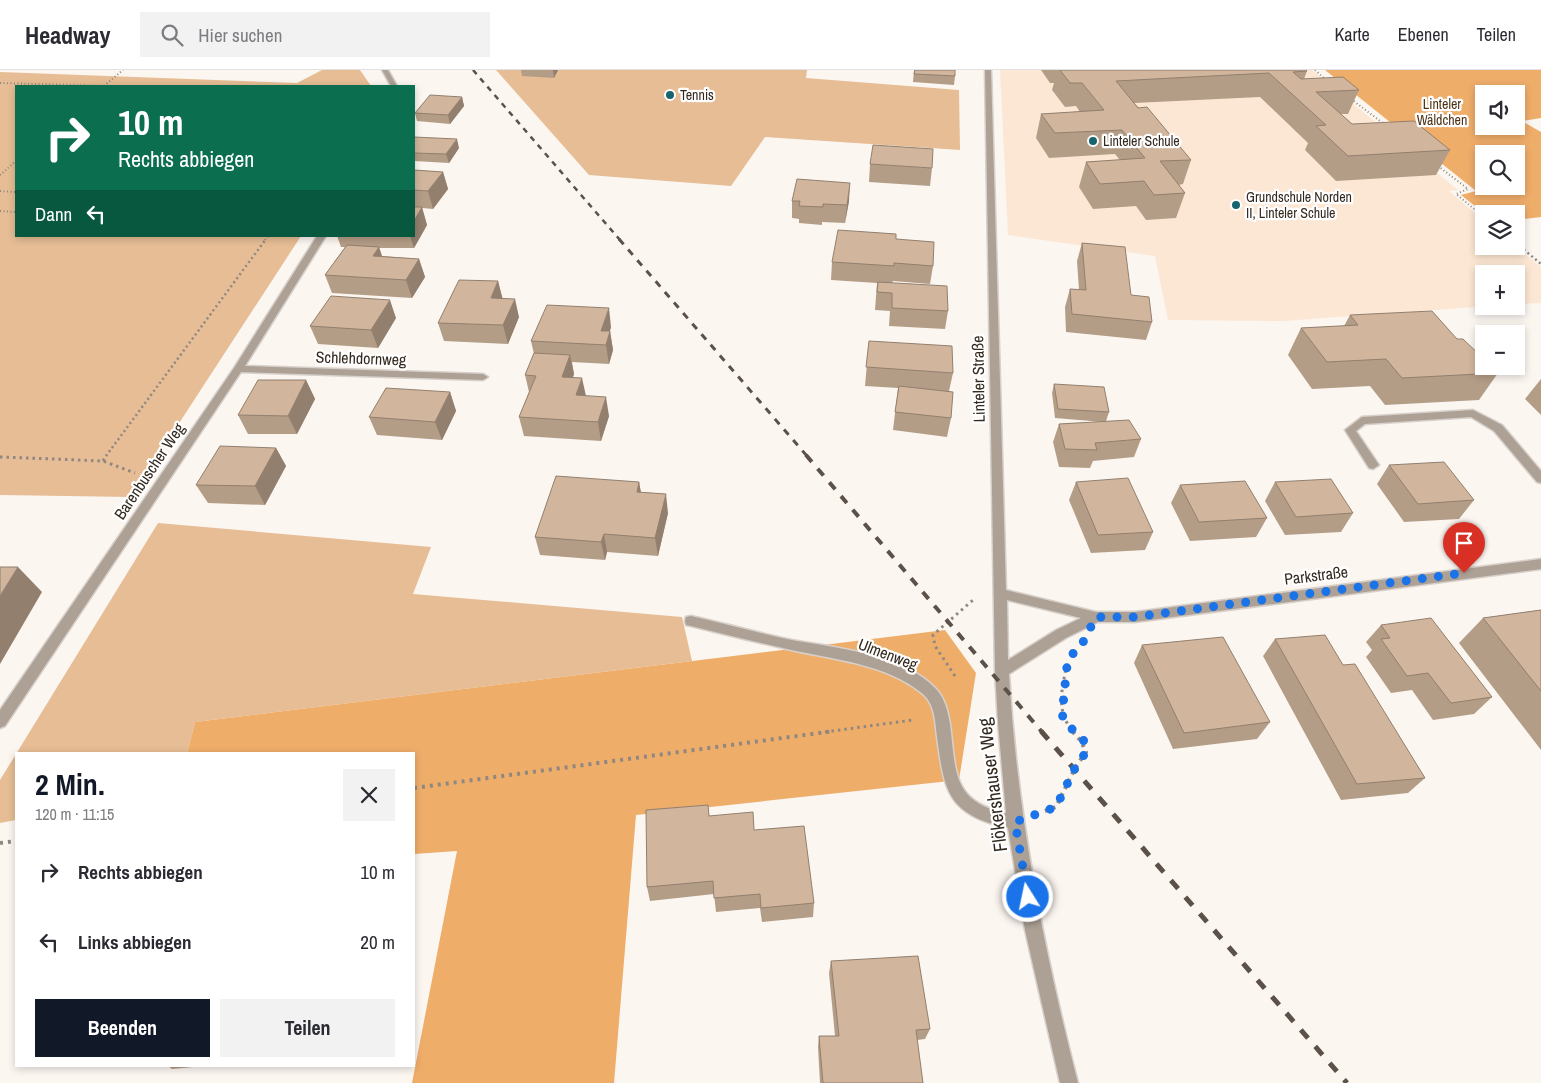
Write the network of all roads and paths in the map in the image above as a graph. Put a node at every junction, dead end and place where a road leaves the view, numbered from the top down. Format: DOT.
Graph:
graph roads {
  1 [pos="123,70"];
  2 [pos="385,70"];
  3 [pos="988,70"];
  4 [pos="1315,70"];
  5 [pos="0,83"];
  6 [pos="1330,83"];
  7 [pos="69,85"];
  8 [pos="105,85"];
  9 [pos="393,85"];
  10 [pos="1345,95"];
  11 [pos="1384,124"];
  12 [pos="15,162"];
  13 [pos="1437,166"];
  14 [pos="0,175"];
  15 [pos="0,191"];
  16 [pos="15,192"];
  17 [pos="1475,210"];
  18 [pos="0,211"];
  19 [pos="15,212"];
  20 [pos="267,237"];
  21 [pos="321,237"];
  22 [pos="1525,251"];
  23 [pos="1541,264"];
  24 [pos="238,369"];
  25 [pos="483,377"];
  26 [pos="0,457"];
  27 [pos="1373,465"];
  28 [pos="1541,479"];
  29 [pos="1541,564"];
  30 [pos="1000,593"];
  31 [pos="1096,617"];
  32 [pos="691,621"];
  33 [pos="1068,661"];
  34 [pos="1002,671"];
  35 [pos="1003,688"];
  36 [pos="942,717"];
  37 [pos="0,722"];
  38 [pos="415,788"];
  39 [pos="1015,822"];
  40 [pos="15,841"];
  41 [pos="0,843"];
  42 [pos="1069,1083"];
  1 -- 8 [label="path"];
  2 -- 9 [label="street"];
  3 -- 30 [label="street, Linteler Straße"];
  4 -- 6 [label="path"];
  5 -- 7 [label="path"];
  10 -- 11 [label="path"];
  12 -- 14 [label="path"];
  13 -- 17 [label="path"];
  15 -- 16 [label="path"];
  18 -- 19 [label="path"];
  20 -- 26 [label="path"];
  21 -- 24 [label="street, Barenbuscher Weg"];
  22 -- 23 [label="path"];
  24 -- 25 [label="street, Schlehdornweg"];
  24 -- 37 [label="street, Barenbuscher Weg"];
  27 -- 28 [label="street"];
  29 -- 31 [label="street, Parkstraße"];
  30 -- 31 [label="street, Parkstraße"];
  30 -- 34 [label="street, Linteler Straße"];
  30 -- 36 [label="path"];
  31 -- 34 [label="street, Parkstraße"];
  32 -- 36 [label="street, Ulmenweg"];
  33 -- 39 [label="path"];
  34 -- 35 [label="street, Linteler Straße"];
  35 -- 39 [label="street, Flökershauser Weg"];
  36 -- 38 [label="path"];
  36 -- 39 [label="street, Ulmenweg"];
  39 -- 42 [label="street, Flökershauser Weg"];
  40 -- 41 [label="path"];
}
